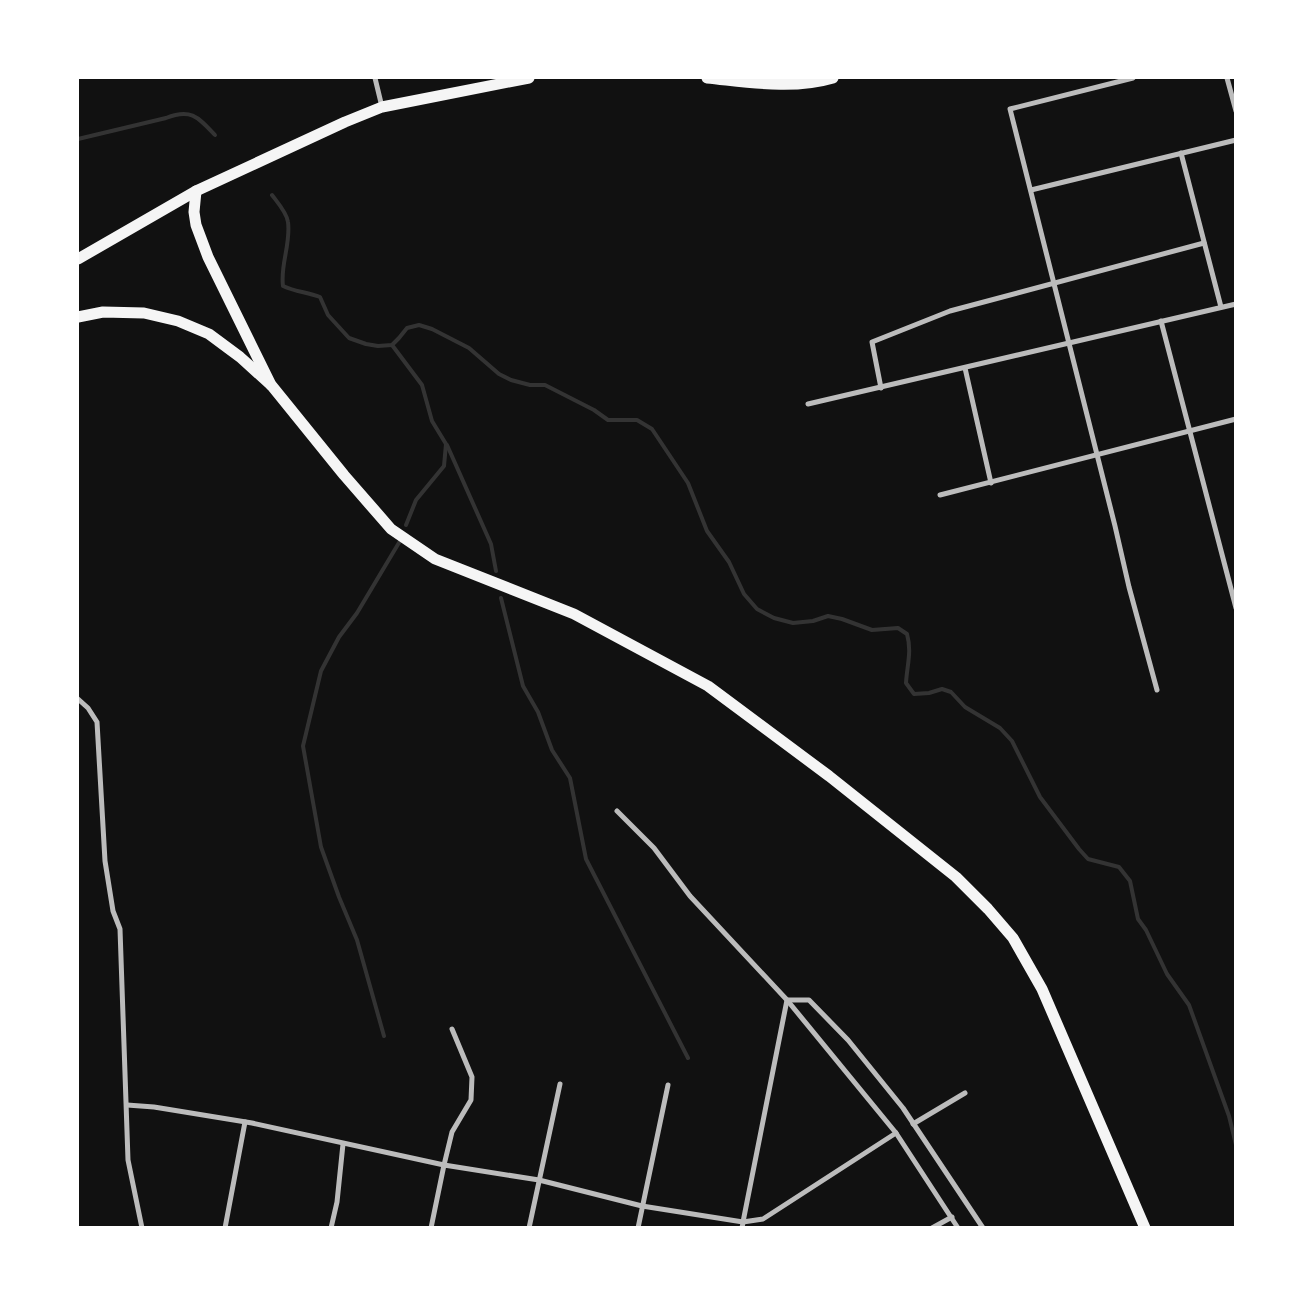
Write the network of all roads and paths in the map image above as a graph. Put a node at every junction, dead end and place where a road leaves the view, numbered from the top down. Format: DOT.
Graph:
graph roads {
  1 [pos="375,78"];
  2 [pos="529,78"];
  3 [pos="708,78"];
  4 [pos="833,78"];
  5 [pos="1133,78"];
  6 [pos="1227,78"];
  7 [pos="382,108"];
  8 [pos="1236,110"];
  9 [pos="1236,140"];
  10 [pos="1181,153"];
  11 [pos="1031,190"];
  12 [pos="196,192"];
  13 [pos="1204,243"];
  14 [pos="78,259"];
  15 [pos="1054,283"];
  16 [pos="1236,304"];
  17 [pos="1221,307"];
  18 [pos="78,318"];
  19 [pos="1160,322"];
  20 [pos="1069,343"];
  21 [pos="965,368"];
  22 [pos="272,386"];
  23 [pos="881,388"];
  24 [pos="808,404"];
  25 [pos="1236,418"];
  26 [pos="1189,431"];
  27 [pos="1098,455"];
  28 [pos="991,482"];
  29 [pos="940,495"];
  30 [pos="1236,608"];
  31 [pos="1157,690"];
  32 [pos="78,699"];
  33 [pos="617,811"];
  34 [pos="787,1000"];
  35 [pos="452,1029"];
  36 [pos="560,1084"];
  37 [pos="668,1085"];
  38 [pos="965,1093"];
  39 [pos="126,1105"];
  40 [pos="245,1122"];
  41 [pos="914,1124"];
  42 [pos="896,1133"];
  43 [pos="343,1144"];
  44 [pos="444,1165"];
  45 [pos="539,1180"];
  46 [pos="642,1206"];
  47 [pos="952,1217"];
  48 [pos="742,1225"];
  49 [pos="142,1228"];
  50 [pos="225,1228"];
  51 [pos="331,1228"];
  52 [pos="431,1228"];
  53 [pos="529,1228"];
  54 [pos="638,1228"];
  55 [pos="932,1228"];
  56 [pos="958,1228"];
  57 [pos="983,1228"];
  58 [pos="1145,1228"];
  1 -- 7 [label="street"];
  2 -- 7 [label="main road"];
  3 -- 4 [label="main road"];
  5 -- 11 [label="street"];
  6 -- 8 [label="street"];
  7 -- 12 [label="main road"];
  9 -- 10 [label="street"];
  10 -- 11 [label="street"];
  10 -- 13 [label="street"];
  11 -- 15 [label="street"];
  12 -- 14 [label="main road"];
  12 -- 22 [label="main road"];
  13 -- 15 [label="street"];
  13 -- 17 [label="street"];
  15 -- 20 [label="street"];
  15 -- 23 [label="street"];
  16 -- 17 [label="street"];
  17 -- 19 [label="street"];
  18 -- 22 [label="main road"];
  19 -- 20 [label="street"];
  19 -- 26 [label="street"];
  20 -- 21 [label="street"];
  20 -- 27 [label="street"];
  21 -- 23 [label="street"];
  21 -- 28 [label="street"];
  22 -- 58 [label="main road"];
  23 -- 24 [label="street"];
  25 -- 26 [label="street"];
  26 -- 27 [label="street"];
  26 -- 30 [label="street"];
  27 -- 28 [label="street"];
  27 -- 31 [label="street"];
  28 -- 29 [label="street"];
  32 -- 39 [label="street"];
  33 -- 34 [label="street"];
  34 -- 41 [label="street"];
  34 -- 42 [label="street"];
  34 -- 48 [label="street"];
  35 -- 44 [label="street"];
  36 -- 45 [label="street"];
  37 -- 46 [label="street"];
  38 -- 41 [label="street"];
  39 -- 40 [label="street"];
  39 -- 49 [label="street"];
  40 -- 43 [label="street"];
  40 -- 50 [label="street"];
  41 -- 57 [label="street"];
  42 -- 47 [label="street"];
  42 -- 48 [label="street"];
  43 -- 44 [label="street"];
  43 -- 51 [label="street"];
  44 -- 45 [label="street"];
  44 -- 52 [label="street"];
  45 -- 46 [label="street"];
  45 -- 53 [label="street"];
  46 -- 48 [label="street"];
  46 -- 54 [label="street"];
  47 -- 55 [label="street"];
  47 -- 56 [label="street"];
}
